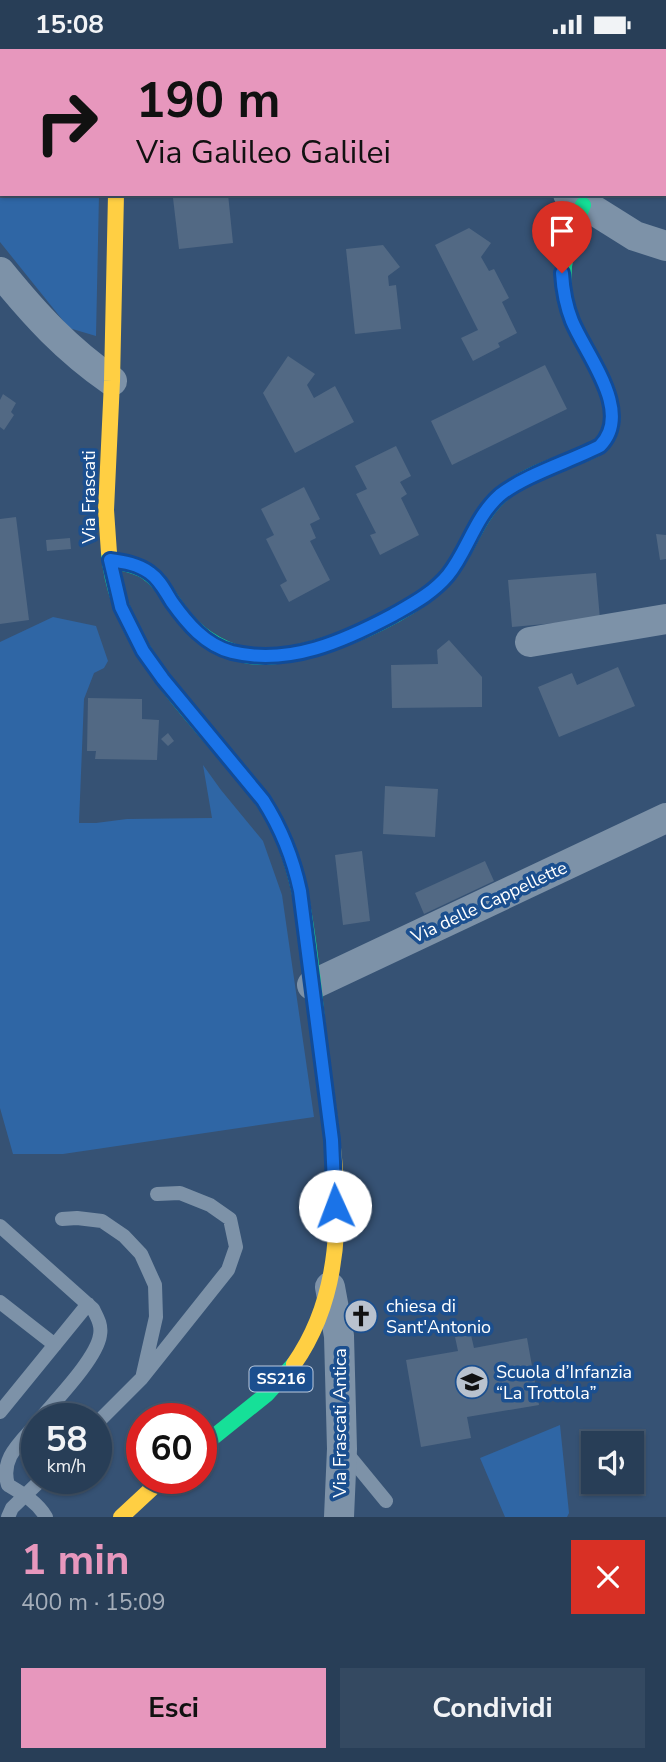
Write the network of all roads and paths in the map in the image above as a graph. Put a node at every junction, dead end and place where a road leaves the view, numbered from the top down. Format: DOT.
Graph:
graph roads {
  1 [pos="116,196"];
  2 [pos="575,199"];
  3 [pos="666,246"];
  4 [pos="0,272"];
  5 [pos="112,381"];
  6 [pos="110,560"];
  7 [pos="666,619"];
  8 [pos="530,642"];
  9 [pos="666,818"];
  10 [pos="312,985"];
  11 [pos="157,1194"];
  12 [pos="62,1219"];
  13 [pos="0,1226"];
  14 [pos="330,1287"];
  15 [pos="0,1302"];
  16 [pos="88,1304"];
  17 [pos="55,1345"];
  18 [pos="142,1378"];
  19 [pos="52,1403"];
  20 [pos="112,1409"];
  21 [pos="0,1412"];
  22 [pos="217,1434"];
  23 [pos="21,1442"];
  24 [pos="342,1448"];
  25 [pos="21,1492"];
  26 [pos="146,1494"];
  27 [pos="26,1495"];
  28 [pos="386,1501"];
  29 [pos="8,1517"];
  30 [pos="46,1517"];
  31 [pos="121,1517"];
  32 [pos="340,1517"];
  1 -- 5 [label="main road, Via Frascati / SS216"];
  2 -- 3 [label="street"];
  2 -- 6 [label="main road"];
  4 -- 5 [label="street"];
  5 -- 6 [label="main road, Via Frascati / SS216"];
  6 -- 10 [label="main road, Via Frascati / SS216"];
  7 -- 8 [label="street"];
  9 -- 10 [label="street, Via delle Cappellette"];
  10 -- 14 [label="main road, Via Frascati / SS216"];
  11 -- 18 [label="lane"];
  12 -- 18 [label="lane"];
  13 -- 16 [label="lane"];
  14 -- 22 [label="main road, Via Frascati / SS216"];
  14 -- 24 [label="street, Via Frascati Antica"];
  15 -- 17 [label="lane"];
  16 -- 17 [label="lane"];
  16 -- 19 [label="lane"];
  17 -- 21 [label="lane"];
  18 -- 20 [label="lane"];
  23 -- 25 [label="lane"];
  24 -- 28 [label="lane"];
  24 -- 32 [label="street, Via Frascati Antica"];
  26 -- 31 [label="main road"];
  27 -- 29 [label="lane"];
  27 -- 30 [label="lane"];
}
